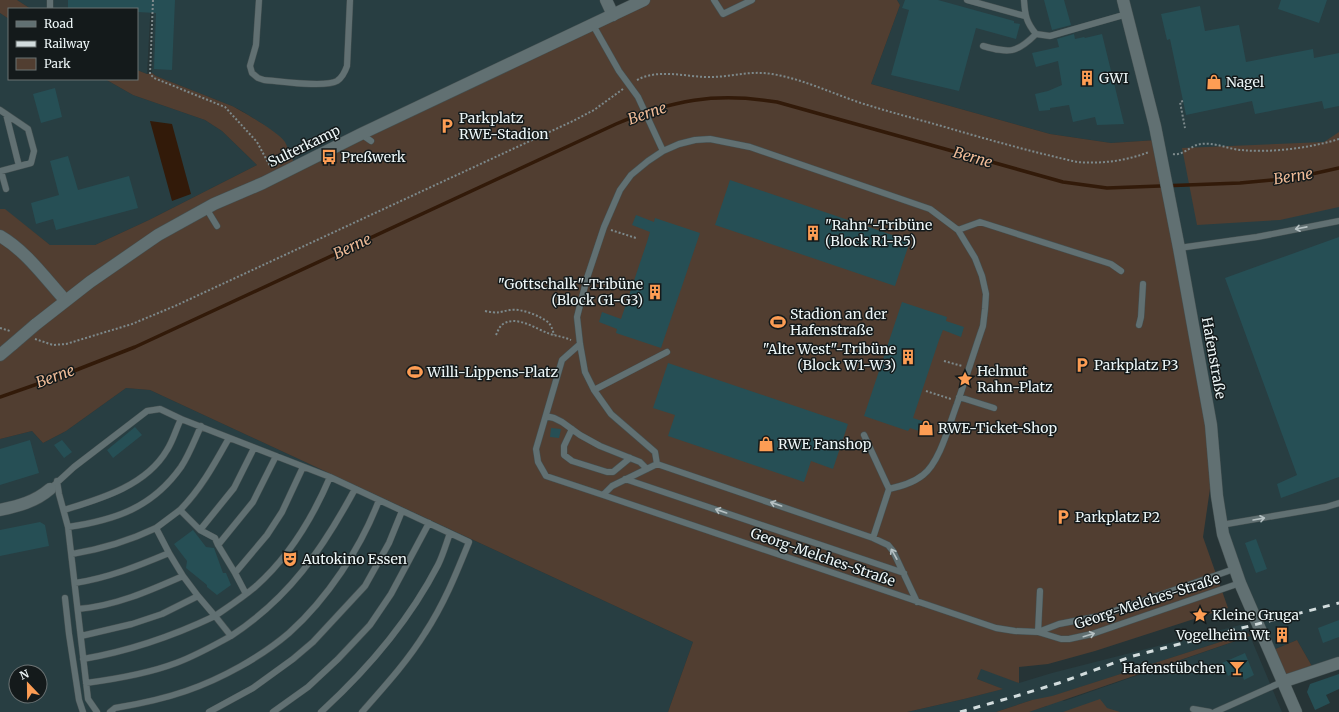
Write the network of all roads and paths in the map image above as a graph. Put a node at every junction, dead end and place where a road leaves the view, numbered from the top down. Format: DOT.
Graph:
graph roads {
  1 [pos="153,0"];
  2 [pos="259,0"];
  3 [pos="350,0"];
  4 [pos="606,0"];
  5 [pos="644,0"];
  6 [pos="714,0"];
  7 [pos="752,0"];
  8 [pos="967,0"];
  9 [pos="1024,0"];
  10 [pos="1123,0"];
  11 [pos="1127,14"];
  12 [pos="613,15"];
  13 [pos="1025,16"];
  14 [pos="593,25"];
  15 [pos="1036,34"];
  16 [pos="983,46"];
  17 [pos="629,84"];
  18 [pos="1183,101"];
  19 [pos="0,110"];
  20 [pos="6,114"];
  21 [pos="1184,128"];
  22 [pos="1339,139"];
  23 [pos="1159,147"];
  24 [pos="663,151"];
  25 [pos="19,166"];
  26 [pos="276,176"];
  27 [pos="6,189"];
  28 [pos="206,208"];
  29 [pos="1339,221"];
  30 [pos="217,226"];
  31 [pos="604,227"];
  32 [pos="958,230"];
  33 [pos="0,236"];
  34 [pos="636,238"];
  35 [pos="1179,248"];
  36 [pos="1121,271"];
  37 [pos="587,278"];
  38 [pos="1143,284"];
  39 [pos="620,289"];
  40 [pos="65,300"];
  41 [pos="485,311"];
  42 [pos="1139,325"];
  43 [pos="0,328"];
  44 [pos="496,335"];
  45 [pos="554,335"];
  46 [pos="13,338"];
  47 [pos="33,338"];
  48 [pos="580,344"];
  49 [pos="667,352"];
  50 [pos="0,355"];
  51 [pos="944,360"];
  52 [pos="952,363"];
  53 [pos="594,390"];
  54 [pos="926,391"];
  55 [pos="941,395"];
  56 [pos="959,397"];
  57 [pos="994,408"];
  58 [pos="546,416"];
  59 [pos="181,419"];
  60 [pos="201,426"];
  61 [pos="572,429"];
  62 [pos="864,435"];
  63 [pos="229,438"];
  64 [pos="254,448"];
  65 [pos="276,456"];
  66 [pos="630,458"];
  67 [pos="657,464"];
  68 [pos="303,467"];
  69 [pos="647,469"];
  70 [pos="330,477"];
  71 [pos="626,479"];
  72 [pos="54,485"];
  73 [pos="355,489"];
  74 [pos="889,489"];
  75 [pos="603,495"];
  76 [pos="379,500"];
  77 [pos="1339,503"];
  78 [pos="0,510"];
  79 [pos="64,510"];
  80 [pos="180,510"];
  81 [pos="402,511"];
  82 [pos="429,523"];
  83 [pos="1221,525"];
  84 [pos="68,527"];
  85 [pos="156,528"];
  86 [pos="200,530"];
  87 [pos="450,534"];
  88 [pos="873,538"];
  89 [pos="218,545"];
  90 [pos="169,553"];
  91 [pos="72,554"];
  92 [pos="1234,569"];
  93 [pos="235,573"];
  94 [pos="904,573"];
  95 [pos="183,576"];
  96 [pos="75,583"];
  97 [pos="1240,583"];
  98 [pos="1040,591"];
  99 [pos="246,594"];
  100 [pos="198,596"];
  101 [pos="66,598"];
  102 [pos="917,602"];
  103 [pos="78,609"];
  104 [pos="215,616"];
  105 [pos="1038,632"];
  106 [pos="81,636"];
  107 [pos="231,636"];
  108 [pos="83,659"];
  109 [pos="1339,663"];
  110 [pos="1282,682"];
  111 [pos="86,683"];
  112 [pos="1193,709"];
  113 [pos="82,712"];
  114 [pos="97,712"];
  115 [pos="110,712"];
  116 [pos="209,712"];
  117 [pos="273,712"];
  118 [pos="321,712"];
  119 [pos="362,712"];
  120 [pos="1210,712"];
  121 [pos="1215,712"];
  122 [pos="1296,712"];
  1 -- 26 [label="path"];
  2 -- 3 [label="lane"];
  4 -- 12 [label="street"];
  5 -- 12 [label="street, Sulterkamp"];
  6 -- 7 [label="lane"];
  8 -- 13 [label="lane"];
  9 -- 13 [label="lane"];
  10 -- 11 [label="street, Hafenstraße"];
  11 -- 15 [label="lane"];
  11 -- 23 [label="street, Hafenstraße"];
  12 -- 14 [label="street, Sulterkamp"];
  13 -- 15 [label="lane"];
  14 -- 17 [label="lane"];
  14 -- 26 [label="street, Sulterkamp"];
  15 -- 16 [label="lane"];
  17 -- 23 [label="path"];
  17 -- 24 [label="lane"];
  17 -- 47 [label="path"];
  18 -- 21 [label="path"];
  19 -- 20 [label="lane"];
  20 -- 25 [label="lane"];
  20 -- 25 [label="lane"];
  22 -- 23 [label="path"];
  23 -- 35 [label="street, Hafenstraße"];
  24 -- 31 [label="lane"];
  24 -- 32 [label="lane"];
  25 -- 27 [label="lane"];
  26 -- 28 [label="street, Sulterkamp"];
  28 -- 30 [label="lane"];
  28 -- 40 [label="street, Sulterkamp"];
  29 -- 35 [label="lane, one-way"];
  31 -- 34 [label="path"];
  31 -- 37 [label="lane"];
  32 -- 36 [label="lane"];
  32 -- 56 [label="lane"];
  33 -- 40 [label="street"];
  35 -- 83 [label="street, Hafenstraße"];
  37 -- 39 [label="path"];
  37 -- 48 [label="lane"];
  38 -- 42 [label="lane"];
  40 -- 46 [label="street, Sulterkamp, bridge"];
  41 -- 45 [label="path"];
  43 -- 46 [label="path"];
  44 -- 45 [label="path"];
  45 -- 48 [label="path"];
  46 -- 50 [label="street, Sulterkamp"];
  48 -- 53 [label="lane"];
  48 -- 58 [label="lane, Georg-Melches-Straße"];
  49 -- 53 [label="lane"];
  51 -- 52 [label="path"];
  53 -- 67 [label="lane"];
  54 -- 55 [label="path"];
  56 -- 57 [label="lane"];
  56 -- 74 [label="lane"];
  58 -- 61 [label="lane"];
  58 -- 75 [label="lane, Georg-Melches-Straße"];
  59 -- 60 [label="lane"];
  59 -- 72 [label="lane"];
  59 -- 79 [label="lane"];
  60 -- 63 [label="lane"];
  60 -- 84 [label="lane"];
  61 -- 66 [label="lane"];
  61 -- 66 [label="lane"];
  62 -- 74 [label="lane"];
  63 -- 64 [label="lane"];
  63 -- 80 [label="lane"];
  64 -- 65 [label="lane"];
  64 -- 86 [label="lane"];
  65 -- 68 [label="lane"];
  65 -- 89 [label="lane"];
  66 -- 69 [label="lane"];
  67 -- 69 [label="lane"];
  88 -- 67 [label="lane, one-way"];
  68 -- 70 [label="lane"];
  68 -- 93 [label="lane"];
  69 -- 71 [label="lane"];
  70 -- 73 [label="lane"];
  70 -- 99 [label="lane"];
  71 -- 75 [label="lane"];
  94 -- 71 [label="lane, one-way"];
  72 -- 78 [label="street"];
  72 -- 79 [label="lane"];
  73 -- 76 [label="lane"];
  73 -- 107 [label="lane"];
  74 -- 88 [label="lane"];
  75 -- 102 [label="lane, Georg-Melches-Straße"];
  76 -- 81 [label="lane"];
  76 -- 115 [label="lane"];
  83 -- 77 [label="lane, one-way"];
  79 -- 84 [label="lane"];
  80 -- 85 [label="lane"];
  80 -- 86 [label="lane"];
  81 -- 82 [label="lane"];
  81 -- 116 [label="lane"];
  82 -- 87 [label="lane"];
  82 -- 117 [label="lane"];
  83 -- 92 [label="street, Hafenstraße"];
  84 -- 91 [label="lane"];
  85 -- 90 [label="lane"];
  85 -- 91 [label="lane"];
  86 -- 89 [label="lane"];
  87 -- 118 [label="lane"];
  87 -- 119 [label="lane"];
  94 -- 88 [label="lane, one-way"];
  89 -- 93 [label="lane"];
  90 -- 95 [label="lane"];
  90 -- 96 [label="lane"];
  91 -- 96 [label="lane"];
  92 -- 97 [label="street, Hafenstraße"];
  92 -- 105 [label="lane, Georg-Melches-Straße"];
  93 -- 99 [label="lane"];
  94 -- 102 [label="lane"];
  95 -- 100 [label="lane"];
  95 -- 103 [label="lane"];
  96 -- 103 [label="lane"];
  105 -- 97 [label="lane, Georg-Melches-Straße, one-way"];
  97 -- 110 [label="street, Hafenstraße"];
  98 -- 105 [label="lane"];
  99 -- 104 [label="lane"];
  100 -- 104 [label="lane"];
  100 -- 106 [label="lane"];
  101 -- 113 [label="lane"];
  102 -- 105 [label="lane, Georg-Melches-Straße"];
  103 -- 106 [label="lane"];
  104 -- 107 [label="lane"];
  104 -- 108 [label="lane"];
  106 -- 108 [label="lane"];
  107 -- 111 [label="lane"];
  108 -- 111 [label="lane"];
  109 -- 110 [label="street"];
  110 -- 121 [label="lane"];
  110 -- 122 [label="street, Hafenstraße"];
  111 -- 114 [label="lane"];
  112 -- 120 [label="lane"];
}
